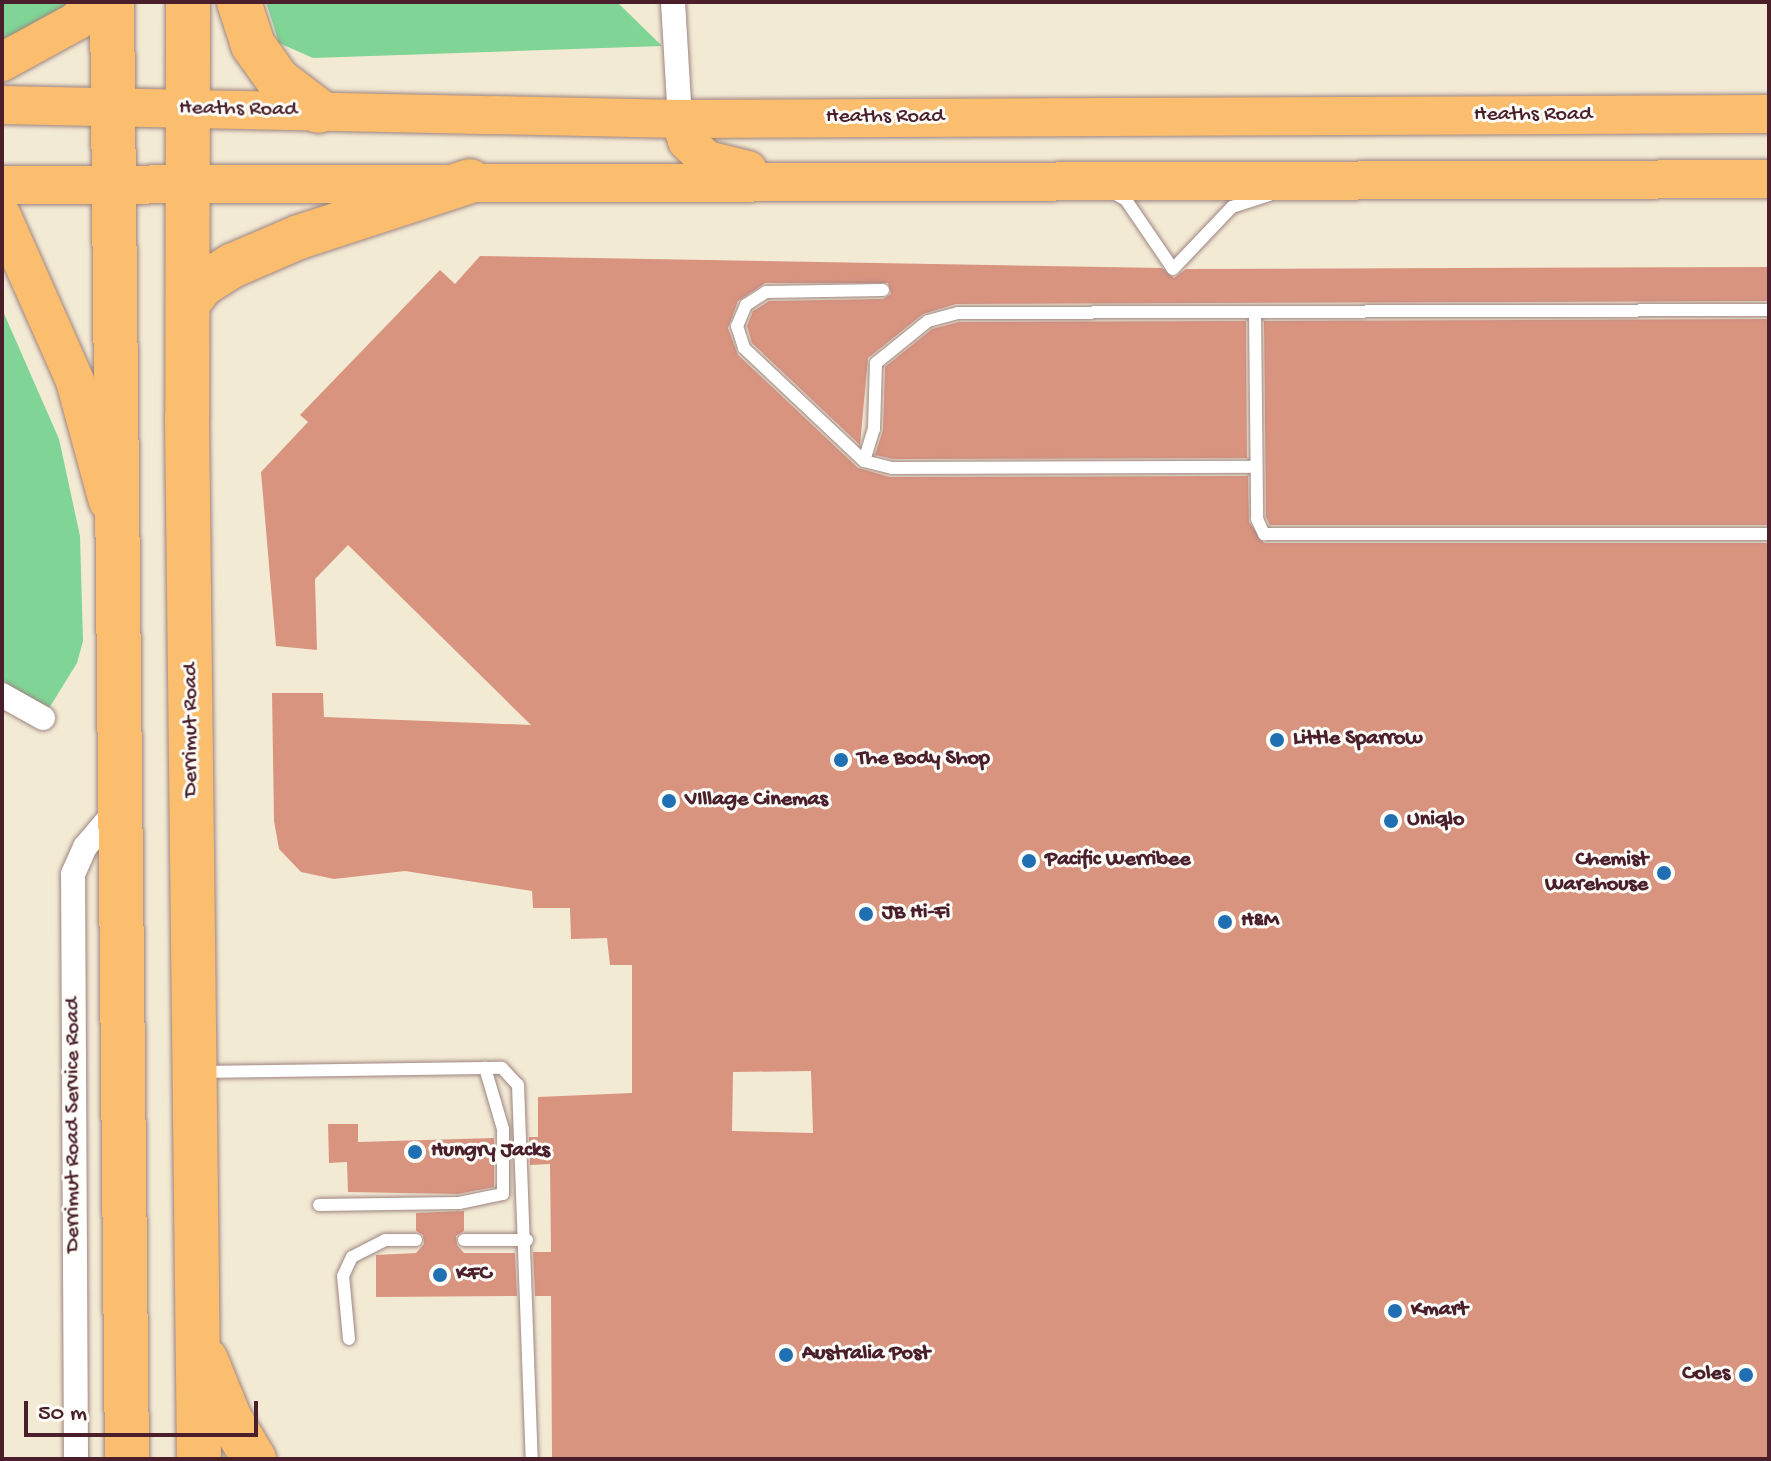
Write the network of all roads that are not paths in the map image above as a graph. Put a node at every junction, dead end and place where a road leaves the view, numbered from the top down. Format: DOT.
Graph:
graph roads {
  1 [pos="93,2"];
  2 [pos="112,2"];
  3 [pos="188,2"];
  4 [pos="239,2"];
  5 [pos="673,2"];
  6 [pos="2,62"];
  7 [pos="2,105"];
  8 [pos="113,105"];
  9 [pos="190,110"];
  10 [pos="319,111"];
  11 [pos="1769,114"];
  12 [pos="680,119"];
  13 [pos="1314,179"];
  14 [pos="1769,179"];
  15 [pos="470,181"];
  16 [pos="790,181"];
  17 [pos="1094,181"];
  18 [pos="192,183"];
  19 [pos="2,185"];
  20 [pos="115,185"];
  21 [pos="2,216"];
  22 [pos="883,290"];
  23 [pos="190,300"];
  24 [pos="1769,310"];
  25 [pos="1255,312"];
  26 [pos="864,461"];
  27 [pos="1255,467"];
  28 [pos="1769,534"];
  29 [pos="117,535"];
  30 [pos="2,695"];
  31 [pos="43,718"];
  32 [pos="119,806"];
  33 [pos="485,1068"];
  34 [pos="193,1072"];
  35 [pos="319,1205"];
  36 [pos="416,1240"];
  37 [pos="464,1240"];
  38 [pos="527,1240"];
  39 [pos="195,1319"];
  40 [pos="349,1339"];
  41 [pos="76,1459"];
  42 [pos="127,1459"];
  43 [pos="199,1459"];
  44 [pos="254,1459"];
  45 [pos="532,1459"];
  1 -- 6 [label="main road"];
  2 -- 8 [label="highway"];
  3 -- 9 [label="highway, Derrimut Road"];
  4 -- 10 [label="highway"];
  5 -- 12 [label="street"];
  7 -- 8 [label="main road, Heaths Road"];
  8 -- 9 [label="main road, Heaths Road"];
  8 -- 20 [label="highway"];
  9 -- 10 [label="main road, Heaths Road"];
  9 -- 18 [label="highway, Derrimut Road"];
  10 -- 12 [label="main road, Heaths Road"];
  11 -- 12 [label="main road, Heaths Road"];
  12 -- 16 [label="main road"];
  13 -- 14 [label="main road"];
  13 -- 17 [label="main road"];
  13 -- 17 [label="lane"];
  15 -- 16 [label="main road"];
  15 -- 18 [label="main road"];
  15 -- 23 [label="highway"];
  16 -- 17 [label="main road"];
  18 -- 20 [label="main road"];
  18 -- 23 [label="highway, Derrimut Road"];
  19 -- 20 [label="main road"];
  20 -- 29 [label="highway"];
  21 -- 29 [label="main road"];
  22 -- 26 [label="lane"];
  23 -- 34 [label="highway, Derrimut Road"];
  24 -- 25 [label="lane"];
  25 -- 26 [label="lane"];
  25 -- 27 [label="lane"];
  26 -- 27 [label="lane"];
  27 -- 28 [label="lane"];
  29 -- 32 [label="highway"];
  30 -- 31 [label="street"];
  32 -- 41 [label="street, Derrimut Road Service Road"];
  32 -- 42 [label="highway"];
  33 -- 34 [label="lane"];
  33 -- 35 [label="lane"];
  33 -- 38 [label="lane"];
  34 -- 39 [label="highway, Derrimut Road"];
  36 -- 40 [label="lane"];
  37 -- 38 [label="lane"];
  38 -- 45 [label="lane"];
  39 -- 43 [label="highway, Derrimut Road"];
  39 -- 44 [label="highway"];
}
